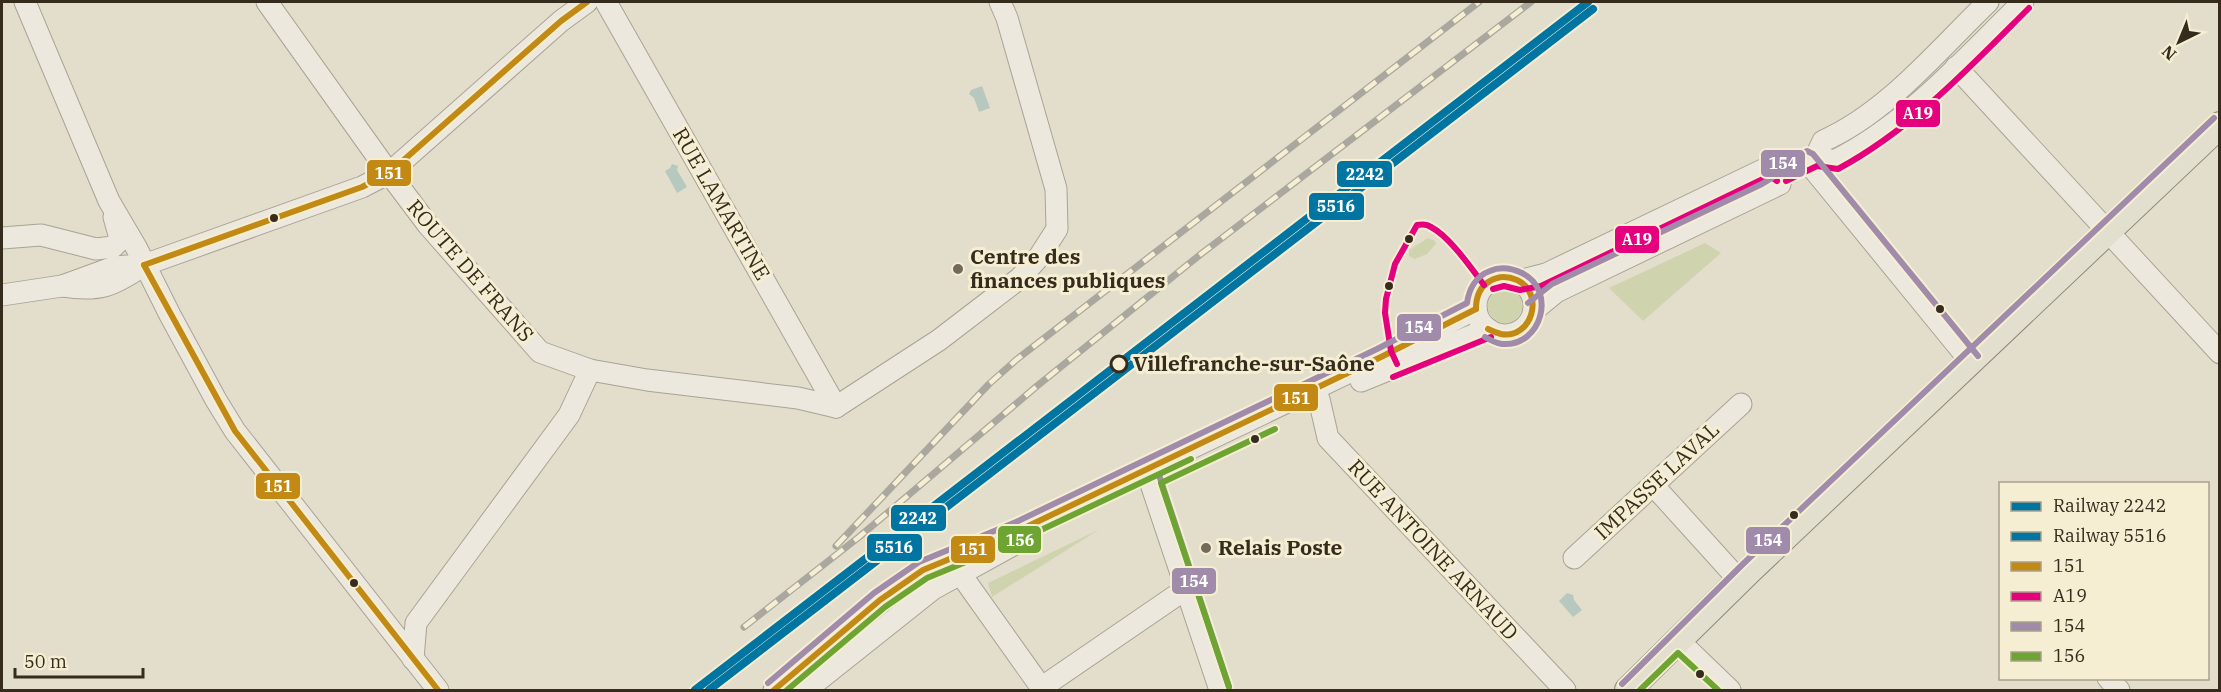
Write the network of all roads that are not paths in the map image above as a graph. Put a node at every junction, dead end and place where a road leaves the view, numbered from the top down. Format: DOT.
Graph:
graph roads {
  1 [pos="25,2"];
  2 [pos="267,2"];
  3 [pos="586,2"];
  4 [pos="606,2"];
  5 [pos="1001,2"];
  6 [pos="1988,2"];
  7 [pos="2023,2"];
  8 [pos="1956,67"];
  9 [pos="2220,125"];
  10 [pos="1811,158"];
  11 [pos="1782,172"];
  12 [pos="388,173"];
  13 [pos="109,201"];
  14 [pos="2106,232"];
  15 [pos="2,238"];
  16 [pos="144,265"];
  17 [pos="1519,281"];
  18 [pos="2,295"];
  19 [pos="1476,309"];
  20 [pos="1534,310"];
  21 [pos="1488,329"];
  22 [pos="2220,353"];
  23 [pos="1971,362"];
  24 [pos="590,370"];
  25 [pos="1319,399"];
  26 [pos="1741,404"];
  27 [pos="836,407"];
  28 [pos="1148,473"];
  29 [pos="1653,485"];
  30 [pos="1574,558"];
  31 [pos="955,566"];
  32 [pos="1739,580"];
  33 [pos="1187,588"];
  34 [pos="1678,640"];
  35 [pos="412,659"];
  36 [pos="1042,689"];
  37 [pos="438,690"];
  38 [pos="774,690"];
  39 [pos="806,690"];
  40 [pos="1220,690"];
  41 [pos="1565,690"];
  42 [pos="1628,690"];
  43 [pos="1730,690"];
  1 -- 13 [label="street"];
  2 -- 12 [label="street, ROUTE DE FRANS"];
  3 -- 12 [label="street"];
  4 -- 27 [label="street, RUE LAMARTINE"];
  5 -- 27 [label="street"];
  6 -- 10 [label="street"];
  7 -- 8 [label="street"];
  8 -- 10 [label="street"];
  8 -- 14 [label="street"];
  9 -- 14 [label="main road"];
  10 -- 11 [label="street"];
  10 -- 23 [label="street"];
  11 -- 17 [label="street"];
  11 -- 20 [label="street"];
  12 -- 16 [label="street"];
  12 -- 24 [label="street, ROUTE DE FRANS"];
  13 -- 15 [label="street"];
  13 -- 16 [label="street"];
  14 -- 22 [label="street"];
  14 -- 23 [label="main road"];
  16 -- 18 [label="street"];
  16 -- 35 [label="street"];
  17 -- 19 [label="street"];
  17 -- 20 [label="street"];
  19 -- 21 [label="street"];
  19 -- 28 [label="street"];
  20 -- 21 [label="street"];
  21 -- 25 [label="street"];
  23 -- 32 [label="main road"];
  24 -- 27 [label="street, ROUTE DE FRANS"];
  24 -- 35 [label="street"];
  25 -- 28 [label="street"];
  25 -- 41 [label="street, RUE ANTOINE ARNAUD"];
  26 -- 29 [label="street, IMPASSE LAVAL"];
  28 -- 31 [label="street"];
  28 -- 33 [label="street"];
  29 -- 30 [label="street, IMPASSE LAVAL"];
  29 -- 32 [label="street"];
  31 -- 36 [label="street"];
  31 -- 38 [label="street"];
  31 -- 39 [label="street"];
  32 -- 34 [label="main road"];
  33 -- 36 [label="street"];
  33 -- 40 [label="street"];
  34 -- 42 [label="main road"];
  34 -- 43 [label="street"];
  35 -- 37 [label="street"];
}
